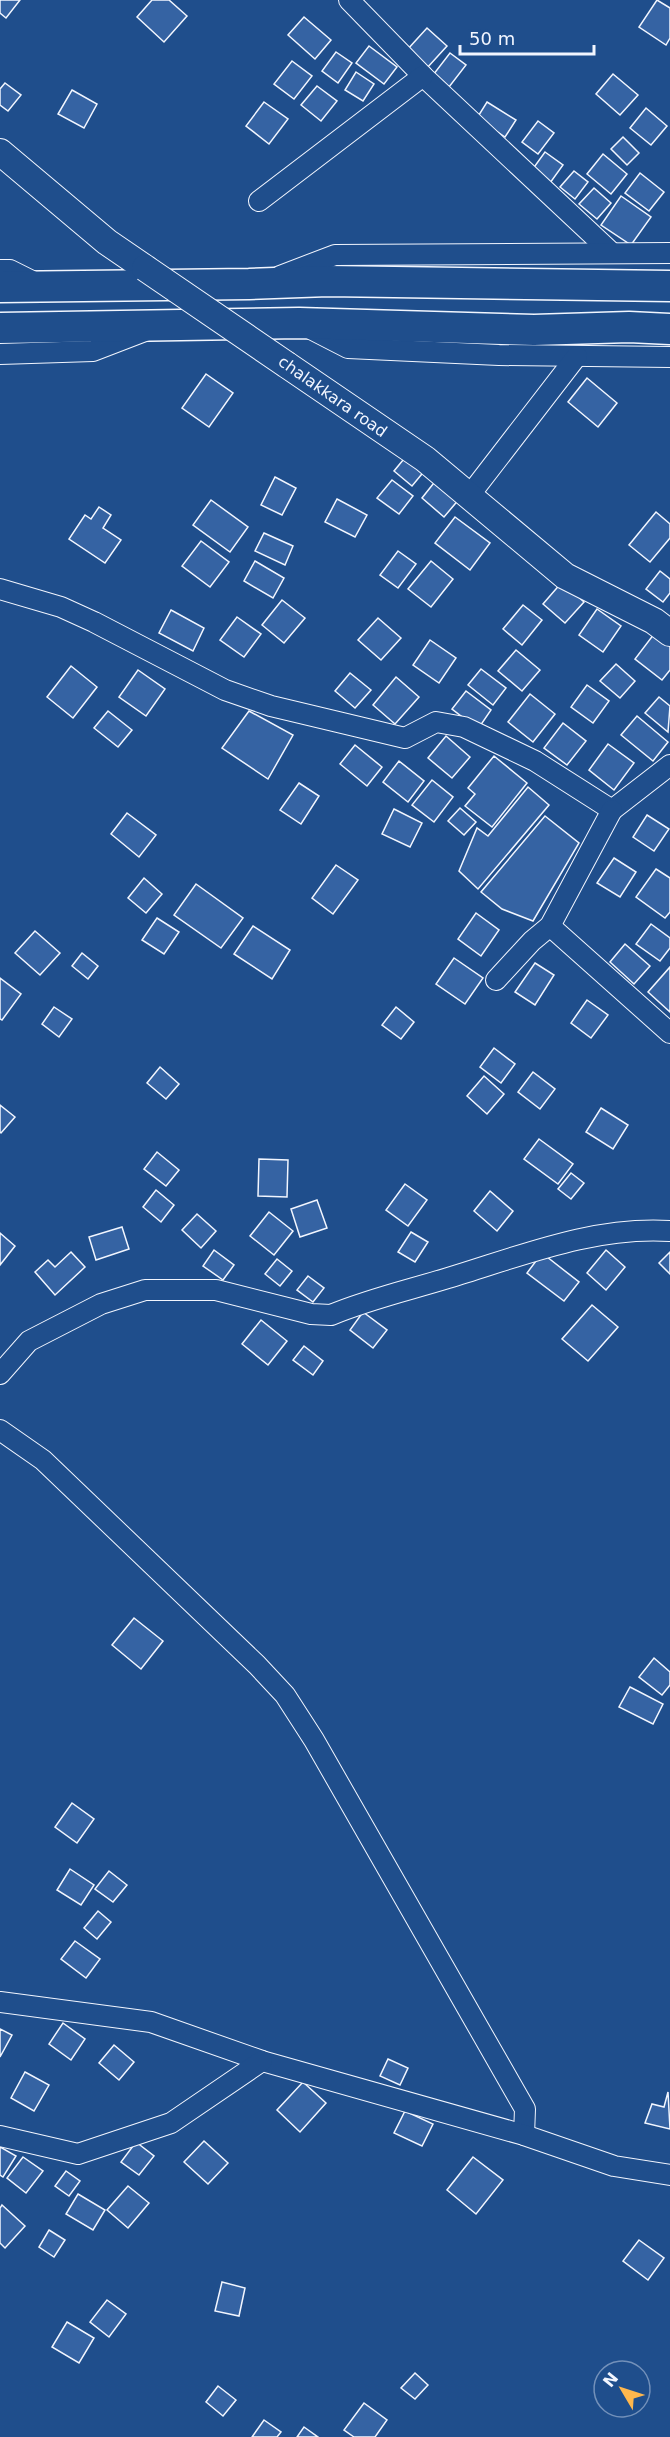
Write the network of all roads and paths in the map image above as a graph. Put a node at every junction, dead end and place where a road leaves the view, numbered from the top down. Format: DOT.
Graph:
graph roads {
  1 [pos="349,0"];
  2 [pos="423,76"];
  3 [pos="0,152"];
  4 [pos="259,201"];
  5 [pos="612,253"];
  6 [pos="670,253"];
  7 [pos="0,270"];
  8 [pos="261,284"];
  9 [pos="0,286"];
  10 [pos="43,286"];
  11 [pos="670,286"];
  12 [pos="299,323"];
  13 [pos="155,327"];
  14 [pos="0,328"];
  15 [pos="670,329"];
  16 [pos="0,354"];
  17 [pos="577,356"];
  18 [pos="670,357"];
  19 [pos="469,496"];
  20 [pos="0,589"];
  21 [pos="670,633"];
  22 [pos="670,765"];
  23 [pos="612,810"];
  24 [pos="550,926"];
  25 [pos="496,980"];
  26 [pos="670,1033"];
  27 [pos="670,1231"];
  28 [pos="0,1374"];
  29 [pos="0,1430"];
  30 [pos="0,2002"];
  31 [pos="262,2061"];
  32 [pos="524,2135"];
  33 [pos="0,2136"];
  34 [pos="670,2175"];
  1 -- 2 [label="street"];
  2 -- 4 [label="street"];
  2 -- 5 [label="street"];
  3 -- 19 [label="main road, chalakkara road, bridge"];
  5 -- 6 [label="street"];
  5 -- 8 [label="street"];
  7 -- 10 [label="street"];
  8 -- 10 [label="highway"];
  8 -- 11 [label="highway"];
  9 -- 10 [label="highway"];
  12 -- 13 [label="highway"];
  12 -- 15 [label="highway"];
  12 -- 17 [label="street"];
  13 -- 14 [label="highway"];
  13 -- 16 [label="street"];
  17 -- 18 [label="street"];
  17 -- 19 [label="street"];
  19 -- 21 [label="main road, chalakkara road"];
  20 -- 23 [label="street"];
  22 -- 23 [label="street"];
  23 -- 24 [label="street"];
  24 -- 25 [label="street"];
  24 -- 26 [label="street"];
  27 -- 28 [label="street"];
  29 -- 32 [label="street"];
  30 -- 31 [label="street"];
  31 -- 32 [label="street"];
  31 -- 33 [label="street"];
  32 -- 34 [label="street"];
}
